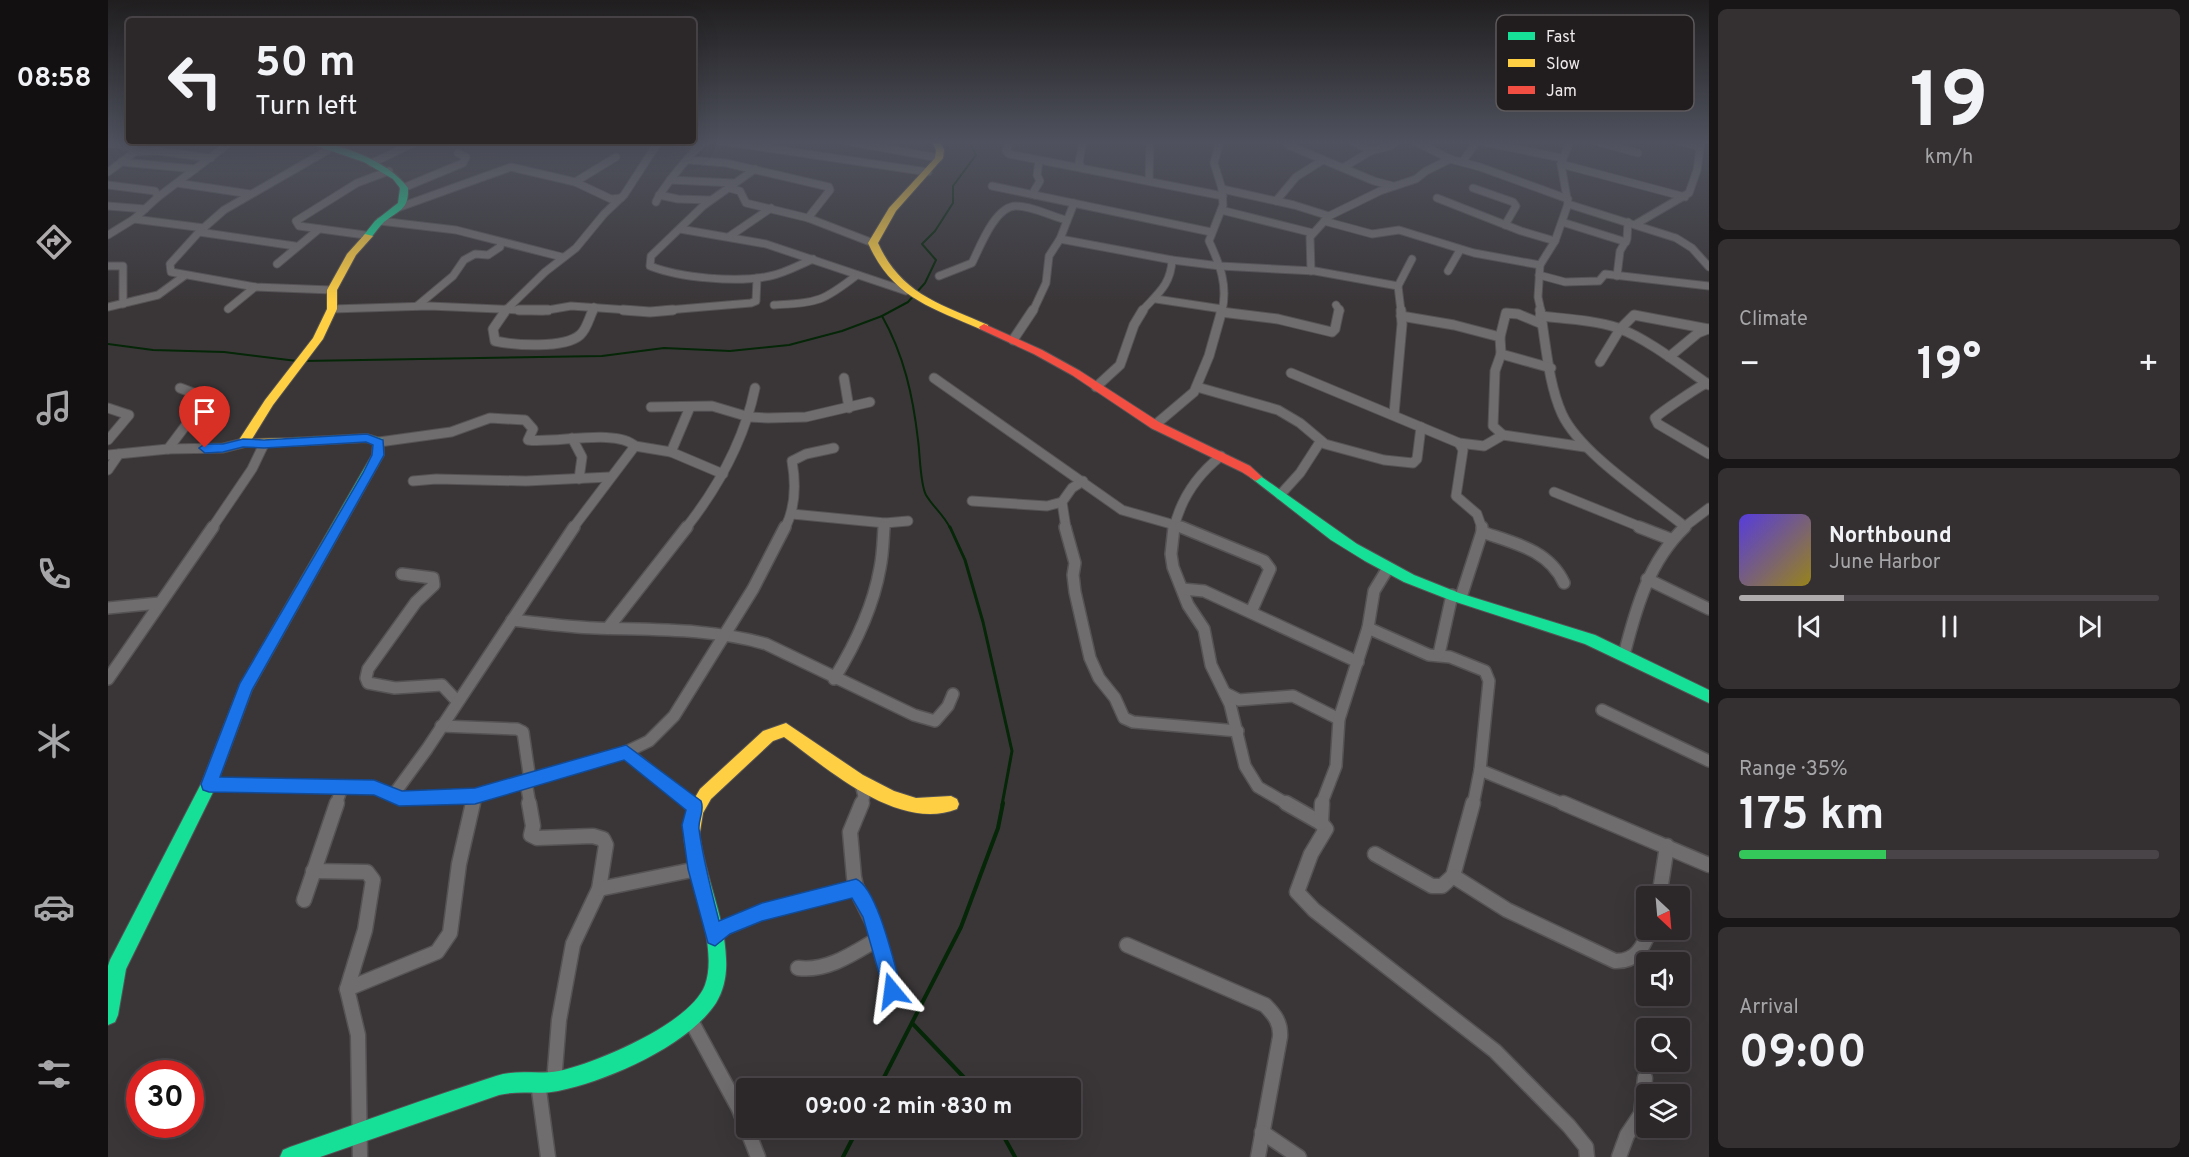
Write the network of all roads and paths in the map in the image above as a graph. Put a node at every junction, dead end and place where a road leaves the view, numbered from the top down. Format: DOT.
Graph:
graph roads {
  1 [pos="161,195"];
  2 [pos="248,195"];
  3 [pos="337,195"];
  4 [pos="405,195"];
  5 [pos="436,195"];
  6 [pos="602,195"];
  7 [pos="623,195"];
  8 [pos="659,195"];
  9 [pos="717,195"];
  10 [pos="742,195"];
  11 [pos="826,195"];
  12 [pos="906,195"];
  13 [pos="1014,195"];
  14 [pos="1035,195"];
  15 [pos="1222,195"];
  16 [pos="1240,195"];
  17 [pos="1281,195"];
  18 [pos="1369,195"];
  19 [pos="1493,195"];
  20 [pos="1552,195"];
  21 [pos="1567,195"];
  22 [pos="1679,195"];
  23 [pos="158,197"];
  24 [pos="1685,197"];
  25 [pos="621,198"];
  26 [pos="1437,198"];
  27 [pos="710,200"];
  28 [pos="1276,201"];
  29 [pos="1568,201"];
  30 [pos="1074,203"];
  31 [pos="1294,205"];
  32 [pos="108,206"];
  33 [pos="400,207"];
  34 [pos="771,208"];
  35 [pos="1006,208"];
  36 [pos="145,209"];
  37 [pos="1221,210"];
  38 [pos="808,218"];
  39 [pos="134,219"];
  40 [pos="1326,219"];
  41 [pos="1066,220"];
  42 [pos="380,221"];
  43 [pos="1562,222"];
  44 [pos="1632,223"];
  45 [pos="1284,225"];
  46 [pos="1505,225"];
  47 [pos="319,229"];
  48 [pos="680,229"];
  49 [pos="202,230"];
  50 [pos="1211,232"];
  51 [pos="1313,232"];
  52 [pos="109,234"];
  53 [pos="365,235"];
  54 [pos="730,236"];
  55 [pos="1060,239"];
  56 [pos="1556,241"];
  57 [pos="501,242"];
  58 [pos="1626,242"];
  59 [pos="873,243"];
  60 [pos="295,246"];
  61 [pos="1460,250"];
  62 [pos="562,257"];
  63 [pos="813,259"];
  64 [pos="1412,259"];
  65 [pos="1172,260"];
  66 [pos="277,264"];
  67 [pos="1540,265"];
  68 [pos="108,266"];
  69 [pos="1220,266"];
  70 [pos="1709,267"];
  71 [pos="1311,271"];
  72 [pos="1448,271"];
  73 [pos="1539,275"];
  74 [pos="184,276"];
  75 [pos="857,276"];
  76 [pos="939,276"];
  77 [pos="1617,276"];
  78 [pos="757,278"];
  79 [pos="1398,285"];
  80 [pos="1709,285"];
  81 [pos="255,287"];
  82 [pos="332,290"];
  83 [pos="912,294"];
  84 [pos="1156,299"];
  85 [pos="123,304"];
  86 [pos="774,305"];
  87 [pos="1336,305"];
  88 [pos="417,306"];
  89 [pos="108,307"];
  90 [pos="594,307"];
  91 [pos="507,308"];
  92 [pos="228,309"];
  93 [pos="332,309"];
  94 [pos="1221,310"];
  95 [pos="1401,316"];
  96 [pos="1541,320"];
  97 [pos="1620,329"];
  98 [pos="1709,329"];
  99 [pos="1500,337"];
  100 [pos="1013,340"];
  101 [pos="1501,354"];
  102 [pos="1670,357"];
  103 [pos="1600,362"];
  104 [pos="1551,368"];
  105 [pos="1291,373"];
  106 [pos="844,378"];
  107 [pos="934,378"];
  108 [pos="1708,384"];
  109 [pos="1096,387"];
  110 [pos="1197,387"];
  111 [pos="180,388"];
  112 [pos="755,388"];
  113 [pos="870,402"];
  114 [pos="651,407"];
  115 [pos="690,407"];
  116 [pos="108,408"];
  117 [pos="849,408"];
  118 [pos="1394,414"];
  119 [pos="749,417"];
  120 [pos="1155,425"];
  121 [pos="1421,427"];
  122 [pos="1503,435"];
  123 [pos="572,438"];
  124 [pos="108,440"];
  125 [pos="379,442"];
  126 [pos="1320,442"];
  127 [pos="243,443"];
  128 [pos="1459,443"];
  129 [pos="264,444"];
  130 [pos="635,446"];
  131 [pos="1585,447"];
  132 [pos="834,448"];
  133 [pos="168,449"];
  134 [pos="671,452"];
  135 [pos="119,454"];
  136 [pos="1709,454"];
  137 [pos="108,455"];
  138 [pos="1221,456"];
  139 [pos="108,470"];
  140 [pos="723,474"];
  141 [pos="610,477"];
  142 [pos="579,479"];
  143 [pos="413,481"];
  144 [pos="1083,481"];
  145 [pos="1554,492"];
  146 [pos="1280,495"];
  147 [pos="972,501"];
  148 [pos="1062,502"];
  149 [pos="1709,507"];
  150 [pos="792,514"];
  151 [pos="908,521"];
  152 [pos="885,523"];
  153 [pos="1175,524"];
  154 [pos="1683,525"];
  155 [pos="1482,531"];
  156 [pos="1670,539"];
  157 [pos="1388,568"];
  158 [pos="402,574"];
  159 [pos="1647,579"];
  160 [pos="1564,582"];
  161 [pos="1182,589"];
  162 [pos="1457,596"];
  163 [pos="159,603"];
  164 [pos="108,608"];
  165 [pos="1709,609"];
  166 [pos="1251,612"];
  167 [pos="512,620"];
  168 [pos="608,628"];
  169 [pos="1368,628"];
  170 [pos="725,634"];
  171 [pos="1439,654"];
  172 [pos="1624,655"];
  173 [pos="1358,662"];
  174 [pos="108,679"];
  175 [pos="834,679"];
  176 [pos="1225,693"];
  177 [pos="953,694"];
  178 [pos="1709,697"];
  179 [pos="457,700"];
  180 [pos="1602,710"];
  181 [pos="1339,719"];
  182 [pos="441,726"];
  183 [pos="1238,732"];
  184 [pos="626,752"];
  185 [pos="1709,761"];
  186 [pos="1480,770"];
  187 [pos="528,781"];
  188 [pos="861,783"];
  189 [pos="209,784"];
  190 [pos="342,787"];
  191 [pos="394,794"];
  192 [pos="475,796"];
  193 [pos="951,804"];
  194 [pos="695,807"];
  195 [pos="1321,823"];
  196 [pos="1667,846"];
  197 [pos="1375,854"];
  198 [pos="1709,865"];
  199 [pos="697,869"];
  200 [pos="314,871"];
  201 [pos="1453,876"];
  202 [pos="1661,886"];
  203 [pos="856,888"];
  204 [pos="599,889"];
  205 [pos="304,900"];
  206 [pos="715,937"];
  207 [pos="878,939"];
  208 [pos="1644,940"];
  209 [pos="1127,945"];
  210 [pos="112,968"];
  211 [pos="798,968"];
  212 [pos="347,990"];
  213 [pos="892,991"];
  214 [pos="108,1015"];
  215 [pos="689,1017"];
  216 [pos="1645,1078"];
  217 [pos="546,1082"];
  218 [pos="1262,1132"];
  219 [pos="361,1133"];
  220 [pos="290,1157"];
  221 [pos="360,1157"];
  222 [pos="548,1157"];
  223 [pos="758,1157"];
  224 [pos="1258,1157"];
  225 [pos="1299,1157"];
  226 [pos="1587,1157"];
  227 [pos="1619,1157"];
  1 -- 23 [label="street"];
  2 -- 49 [label="street"];
  3 -- 47 [label="street"];
  4 -- 33 [label="street"];
  5 -- 33 [label="street"];
  6 -- 25 [label="street"];
  7 -- 25 [label="street"];
  8 -- 27 [label="street"];
  9 -- 27 [label="street"];
  10 -- 34 [label="street"];
  11 -- 38 [label="street"];
  12 -- 59 [label="street"];
  13 -- 35 [label="street"];
  14 -- 30 [label="street"];
  15 -- 37 [label="street"];
  16 -- 28 [label="street"];
  17 -- 28 [label="street"];
  18 -- 40 [label="street"];
  19 -- 46 [label="street"];
  20 -- 29 [label="street"];
  21 -- 29 [label="street"];
  22 -- 24 [label="street"];
  23 -- 36 [label="street"];
  24 -- 44 [label="street"];
  25 -- 62 [label="street"];
  26 -- 46 [label="street"];
  27 -- 48 [label="street"];
  28 -- 31 [label="street"];
  29 -- 43 [label="street"];
  29 -- 44 [label="street"];
  30 -- 41 [label="street"];
  30 -- 50 [label="street"];
  31 -- 40 [label="street"];
  31 -- 45 [label="street"];
  32 -- 36 [label="street"];
  33 -- 42 [label="street"];
  34 -- 38 [label="street"];
  34 -- 54 [label="street"];
  35 -- 41 [label="street"];
  35 -- 76 [label="street"];
  36 -- 39 [label="street"];
  37 -- 45 [label="street"];
  37 -- 50 [label="street"];
  38 -- 59 [label="street"];
  39 -- 49 [label="street"];
  39 -- 52 [label="street"];
  40 -- 51 [label="street"];
  40 -- 61 [label="street"];
  41 -- 55 [label="street"];
  42 -- 53 [label="street"];
  42 -- 57 [label="street"];
  43 -- 56 [label="street"];
  43 -- 58 [label="street"];
  44 -- 58 [label="street"];
  44 -- 70 [label="street"];
  45 -- 51 [label="street"];
  46 -- 56 [label="street"];
  47 -- 53 [label="street"];
  47 -- 60 [label="street"];
  48 -- 54 [label="street"];
  48 -- 78 [label="street"];
  49 -- 60 [label="street"];
  49 -- 74 [label="street"];
  50 -- 69 [label="street"];
  51 -- 71 [label="street"];
  53 -- 82 [label="street"];
  54 -- 63 [label="street"];
  55 -- 65 [label="street"];
  55 -- 100 [label="street"];
  56 -- 67 [label="street"];
  57 -- 62 [label="street"];
  57 -- 88 [label="street"];
  58 -- 77 [label="street"];
  59 -- 83 [label="street"];
  60 -- 66 [label="street"];
  61 -- 67 [label="street"];
  61 -- 72 [label="street"];
  62 -- 91 [label="street"];
  63 -- 75 [label="street"];
  63 -- 78 [label="street"];
  64 -- 79 [label="street"];
  65 -- 69 [label="street"];
  65 -- 84 [label="street"];
  67 -- 73 [label="street"];
  68 -- 85 [label="street"];
  69 -- 71 [label="street"];
  69 -- 94 [label="street"];
  71 -- 79 [label="street"];
  73 -- 77 [label="street"];
  73 -- 96 [label="street"];
  74 -- 81 [label="street"];
  74 -- 85 [label="street"];
  75 -- 83 [label="street"];
  75 -- 86 [label="street"];
  77 -- 80 [label="street"];
  78 -- 90 [label="street"];
  79 -- 95 [label="street"];
  81 -- 82 [label="street"];
  81 -- 92 [label="street"];
  82 -- 93 [label="street"];
  83 -- 100 [label="street"];
  84 -- 94 [label="street"];
  84 -- 109 [label="street"];
  85 -- 89 [label="street"];
  87 -- 94 [label="street"];
  88 -- 91 [label="street"];
  88 -- 93 [label="street"];
  90 -- 91 [label="street"];
  90 -- 91 [label="street"];
  93 -- 127 [label="street"];
  94 -- 110 [label="street"];
  95 -- 99 [label="street"];
  95 -- 118 [label="street"];
  96 -- 97 [label="street"];
  96 -- 99 [label="street"];
  96 -- 104 [label="street"];
  97 -- 98 [label="street"];
  97 -- 102 [label="street"];
  97 -- 103 [label="street"];
  98 -- 102 [label="street"];
  99 -- 101 [label="street"];
  100 -- 109 [label="street"];
  101 -- 104 [label="street"];
  101 -- 122 [label="street"];
  102 -- 108 [label="street"];
  104 -- 131 [label="street"];
  105 -- 118 [label="street"];
  106 -- 117 [label="street"];
  107 -- 144 [label="street"];
  108 -- 136 [label="street"];
  109 -- 120 [label="street"];
  110 -- 120 [label="street"];
  110 -- 126 [label="street"];
  111 -- 133 [label="street"];
  112 -- 119 [label="street"];
  113 -- 117 [label="street"];
  114 -- 115 [label="street"];
  115 -- 119 [label="street"];
  115 -- 134 [label="street"];
  116 -- 124 [label="street"];
  117 -- 119 [label="street"];
  118 -- 121 [label="street"];
  119 -- 140 [label="street"];
  120 -- 138 [label="street"];
  121 -- 126 [label="street"];
  121 -- 128 [label="street"];
  122 -- 128 [label="street"];
  122 -- 131 [label="street"];
  123 -- 125 [label="street"];
  123 -- 130 [label="street"];
  123 -- 142 [label="street"];
  125 -- 129 [label="street"];
  125 -- 189 [label="street"];
  126 -- 146 [label="street"];
  127 -- 129 [label="street"];
  127 -- 133 [label="street"];
  128 -- 155 [label="street"];
  129 -- 163 [label="street"];
  130 -- 134 [label="street"];
  130 -- 141 [label="street"];
  131 -- 154 [label="street"];
  132 -- 150 [label="street"];
  133 -- 135 [label="street"];
  134 -- 140 [label="street"];
  135 -- 137 [label="street"];
  135 -- 139 [label="street"];
  138 -- 146 [label="street"];
  138 -- 153 [label="street"];
  140 -- 168 [label="street"];
  141 -- 142 [label="street"];
  141 -- 167 [label="street"];
  142 -- 143 [label="street"];
  144 -- 148 [label="street"];
  144 -- 153 [label="street"];
  145 -- 156 [label="street"];
  146 -- 157 [label="street"];
  147 -- 148 [label="street"];
  148 -- 183 [label="street"];
  149 -- 154 [label="street"];
  150 -- 152 [label="street"];
  150 -- 170 [label="street"];
  151 -- 152 [label="street"];
  152 -- 175 [label="street"];
  153 -- 161 [label="street"];
  153 -- 166 [label="street"];
  154 -- 156 [label="street"];
  155 -- 160 [label="street"];
  155 -- 162 [label="street"];
  156 -- 159 [label="street"];
  157 -- 162 [label="street"];
  157 -- 169 [label="street"];
  158 -- 179 [label="street"];
  159 -- 165 [label="street"];
  159 -- 172 [label="street"];
  161 -- 166 [label="street"];
  161 -- 176 [label="street"];
  162 -- 171 [label="street"];
  162 -- 172 [label="street"];
  163 -- 164 [label="street"];
  163 -- 174 [label="street"];
  166 -- 173 [label="street"];
  167 -- 168 [label="street"];
  167 -- 179 [label="street"];
  168 -- 170 [label="street"];
  169 -- 171 [label="street"];
  169 -- 173 [label="street"];
  170 -- 175 [label="street"];
  170 -- 184 [label="street"];
  171 -- 186 [label="street"];
  172 -- 178 [label="street"];
  173 -- 181 [label="street"];
  175 -- 177 [label="street"];
  176 -- 181 [label="street"];
  176 -- 183 [label="street"];
  179 -- 182 [label="street"];
  180 -- 185 [label="street"];
  181 -- 195 [label="street"];
  182 -- 187 [label="street"];
  182 -- 191 [label="street"];
  183 -- 195 [label="street"];
  184 -- 187 [label="street"];
  184 -- 194 [label="street"];
  186 -- 196 [label="street"];
  186 -- 201 [label="street"];
  187 -- 192 [label="street"];
  187 -- 204 [label="street"];
  188 -- 193 [label="street"];
  188 -- 194 [label="street"];
  188 -- 203 [label="street"];
  189 -- 190 [label="street"];
  189 -- 210 [label="street"];
  190 -- 191 [label="street"];
  190 -- 200 [label="street"];
  191 -- 192 [label="street"];
  192 -- 212 [label="street"];
  194 -- 199 [label="street"];
  195 -- 226 [label="street"];
  196 -- 198 [label="street"];
  196 -- 202 [label="street"];
  197 -- 201 [label="street"];
  199 -- 204 [label="street"];
  199 -- 206 [label="street"];
  200 -- 205 [label="street"];
  200 -- 212 [label="street"];
  201 -- 208 [label="street"];
  203 -- 206 [label="street"];
  203 -- 207 [label="street"];
  204 -- 217 [label="street"];
  206 -- 215 [label="street"];
  207 -- 211 [label="street"];
  207 -- 213 [label="street"];
  209 -- 218 [label="street"];
  210 -- 214 [label="street"];
  212 -- 219 [label="street"];
  215 -- 217 [label="street"];
  215 -- 223 [label="street"];
  216 -- 227 [label="street"];
  217 -- 219 [label="street"];
  217 -- 222 [label="street"];
  218 -- 224 [label="street"];
  218 -- 225 [label="street"];
  219 -- 220 [label="street"];
  219 -- 221 [label="street"];
}
